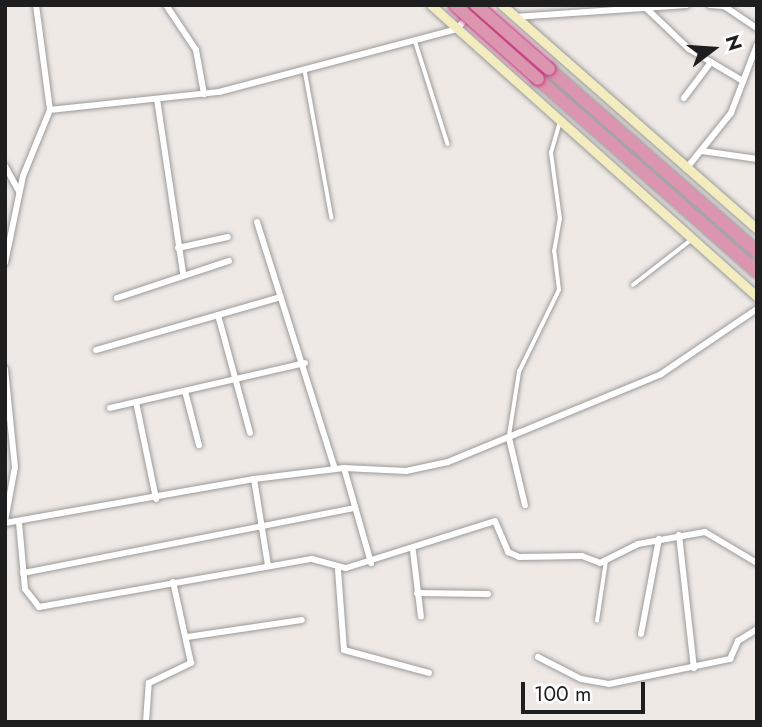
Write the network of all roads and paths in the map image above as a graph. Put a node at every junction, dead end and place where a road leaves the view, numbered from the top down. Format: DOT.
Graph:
graph roads {
  1 [pos="36,5"];
  2 [pos="166,5"];
  3 [pos="430,5"];
  4 [pos="455,5"];
  5 [pos="477,5"];
  6 [pos="502,5"];
  7 [pos="687,5"];
  8 [pos="710,5"];
  9 [pos="725,6"];
  10 [pos="594,7"];
  11 [pos="645,7"];
  12 [pos="515,17"];
  13 [pos="757,28"];
  14 [pos="457,29"];
  15 [pos="415,40"];
  16 [pos="757,45"];
  17 [pos="711,62"];
  18 [pos="305,70"];
  19 [pos="743,81"];
  20 [pos="204,94"];
  21 [pos="684,98"];
  22 [pos="157,99"];
  23 [pos="50,110"];
  24 [pos="560,122"];
  25 [pos="448,144"];
  26 [pos="702,151"];
  27 [pos="757,159"];
  28 [pos="5,166"];
  29 [pos="686,170"];
  30 [pos="19,191"];
  31 [pos="332,218"];
  32 [pos="257,222"];
  33 [pos="757,229"];
  34 [pos="228,237"];
  35 [pos="691,240"];
  36 [pos="178,248"];
  37 [pos="757,252"];
  38 [pos="229,261"];
  39 [pos="5,263"];
  40 [pos="757,272"];
  41 [pos="183,273"];
  42 [pos="633,285"];
  43 [pos="757,296"];
  44 [pos="281,297"];
  45 [pos="117,298"];
  46 [pos="757,309"];
  47 [pos="218,315"];
  48 [pos="96,349"];
  49 [pos="304,363"];
  50 [pos="5,369"];
  51 [pos="236,379"];
  52 [pos="185,391"];
  53 [pos="136,402"];
  54 [pos="110,408"];
  55 [pos="250,433"];
  56 [pos="509,438"];
  57 [pos="199,445"];
  58 [pos="344,468"];
  59 [pos="335,470"];
  60 [pos="254,479"];
  61 [pos="156,499"];
  62 [pos="525,505"];
  63 [pos="355,508"];
  64 [pos="5,522"];
  65 [pos="19,522"];
  66 [pos="259,522"];
  67 [pos="679,535"];
  68 [pos="659,539"];
  69 [pos="412,551"];
  70 [pos="607,559"];
  71 [pos="371,563"];
  72 [pos="757,564"];
  73 [pos="268,565"];
  74 [pos="338,570"];
  75 [pos="23,573"];
  76 [pos="173,582"];
  77 [pos="417,593"];
  78 [pos="488,594"];
  79 [pos="421,617"];
  80 [pos="302,620"];
  81 [pos="597,621"];
  82 [pos="757,629"];
  83 [pos="641,634"];
  84 [pos="187,637"];
  85 [pos="538,657"];
  86 [pos="694,668"];
  87 [pos="429,673"];
  88 [pos="146,722"];
  1 -- 23 [label="street"];
  2 -- 20 [label="street"];
  3 -- 14 [label="street"];
  4 -- 40 [label="highway, bridge"];
  5 -- 14 [label="street"];
  5 -- 37 [label="highway, bridge"];
  6 -- 12 [label="street"];
  7 -- 11 [label="street"];
  8 -- 9 [label="street"];
  9 -- 13 [label="street"];
  10 -- 11 [label="street"];
  10 -- 12 [label="street"];
  11 -- 17 [label="street"];
  12 -- 29 [label="street"];
  14 -- 15 [label="street"];
  14 -- 24 [label="street"];
  15 -- 18 [label="street"];
  15 -- 25 [label="lane"];
  16 -- 19 [label="street"];
  17 -- 19 [label="street"];
  17 -- 21 [label="street"];
  18 -- 20 [label="street"];
  18 -- 31 [label="lane"];
  19 -- 26 [label="street"];
  20 -- 22 [label="street"];
  22 -- 23 [label="street"];
  22 -- 36 [label="street"];
  23 -- 30 [label="street"];
  24 -- 35 [label="street"];
  24 -- 56 [label="lane"];
  26 -- 27 [label="street"];
  26 -- 29 [label="street"];
  28 -- 30 [label="street"];
  29 -- 33 [label="street"];
  30 -- 39 [label="street"];
  32 -- 44 [label="street"];
  34 -- 36 [label="street"];
  35 -- 42 [label="lane"];
  35 -- 43 [label="street"];
  36 -- 41 [label="street"];
  38 -- 41 [label="street"];
  41 -- 45 [label="street"];
  44 -- 47 [label="street"];
  44 -- 49 [label="street"];
  46 -- 56 [label="street"];
  47 -- 48 [label="street"];
  47 -- 51 [label="street"];
  49 -- 51 [label="street"];
  49 -- 59 [label="street"];
  50 -- 64 [label="street"];
  51 -- 52 [label="street"];
  51 -- 55 [label="street"];
  52 -- 53 [label="street"];
  52 -- 57 [label="street"];
  53 -- 54 [label="street"];
  53 -- 61 [label="street"];
  56 -- 58 [label="street"];
  56 -- 62 [label="street"];
  58 -- 59 [label="street"];
  58 -- 63 [label="street"];
  59 -- 60 [label="street"];
  60 -- 61 [label="street"];
  60 -- 66 [label="street"];
  61 -- 65 [label="street"];
  63 -- 66 [label="street"];
  63 -- 71 [label="street"];
  64 -- 65 [label="street"];
  65 -- 75 [label="street"];
  66 -- 73 [label="street"];
  66 -- 75 [label="street"];
  67 -- 68 [label="street"];
  67 -- 72 [label="street"];
  67 -- 86 [label="street"];
  68 -- 70 [label="street"];
  68 -- 83 [label="street"];
  69 -- 70 [label="street"];
  69 -- 71 [label="street"];
  69 -- 77 [label="street"];
  70 -- 81 [label="lane"];
  71 -- 74 [label="street"];
  73 -- 74 [label="street"];
  73 -- 76 [label="street"];
  74 -- 87 [label="street"];
  75 -- 76 [label="street"];
  76 -- 84 [label="street"];
  77 -- 78 [label="street"];
  77 -- 79 [label="street"];
  80 -- 84 [label="street"];
  82 -- 86 [label="street"];
  84 -- 88 [label="street"];
  85 -- 86 [label="street"];
}
